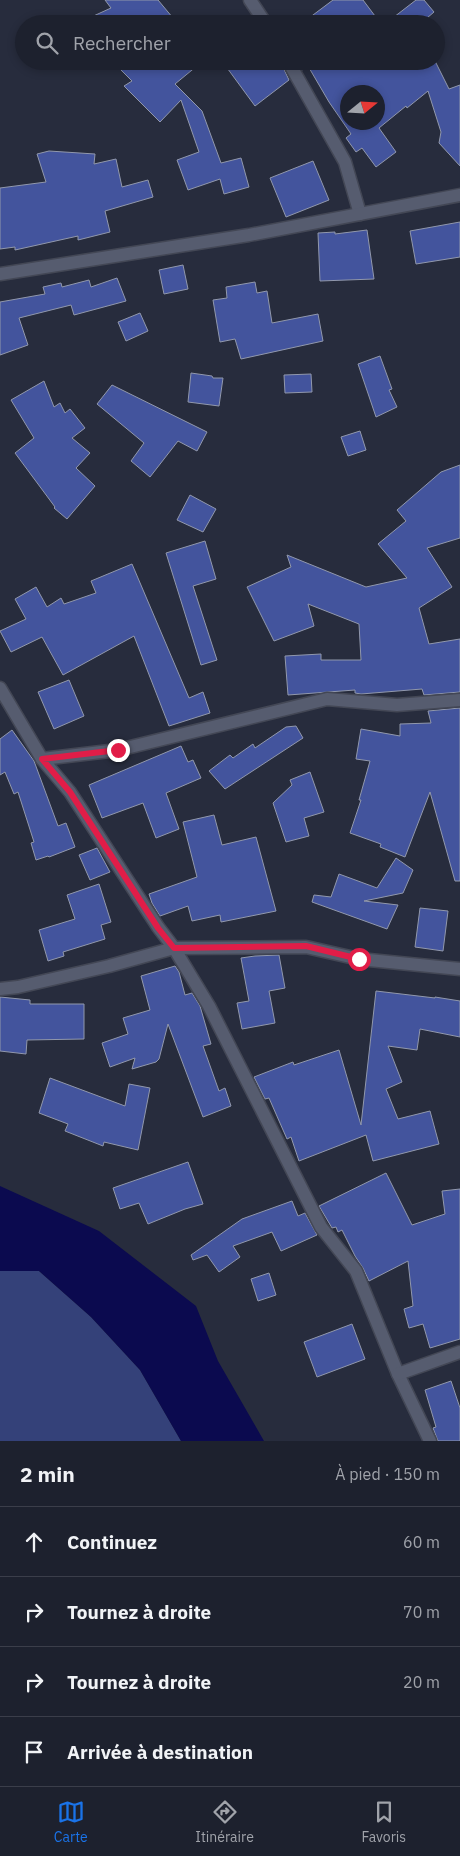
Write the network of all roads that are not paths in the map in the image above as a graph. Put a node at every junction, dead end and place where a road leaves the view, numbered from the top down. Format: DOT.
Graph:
graph roads {
  1 [pos="250,0"];
  2 [pos="260,15"];
  3 [pos="293,70"];
  4 [pos="460,195"];
  5 [pos="360,214"];
  6 [pos="0,274"];
  7 [pos="0,688"];
  8 [pos="460,700"];
  9 [pos="42,759"];
  10 [pos="174,948"];
  11 [pos="460,969"];
  12 [pos="0,989"];
  13 [pos="460,1352"];
  14 [pos="398,1374"];
  15 [pos="430,1441"];
  1 -- 2 [label="street"];
  3 -- 5 [label="street"];
  4 -- 5 [label="street"];
  5 -- 6 [label="street"];
  7 -- 9 [label="street"];
  8 -- 9 [label="street"];
  9 -- 10 [label="street"];
  10 -- 11 [label="street"];
  10 -- 12 [label="street"];
  10 -- 14 [label="street"];
  13 -- 14 [label="street"];
  14 -- 15 [label="street"];
}
